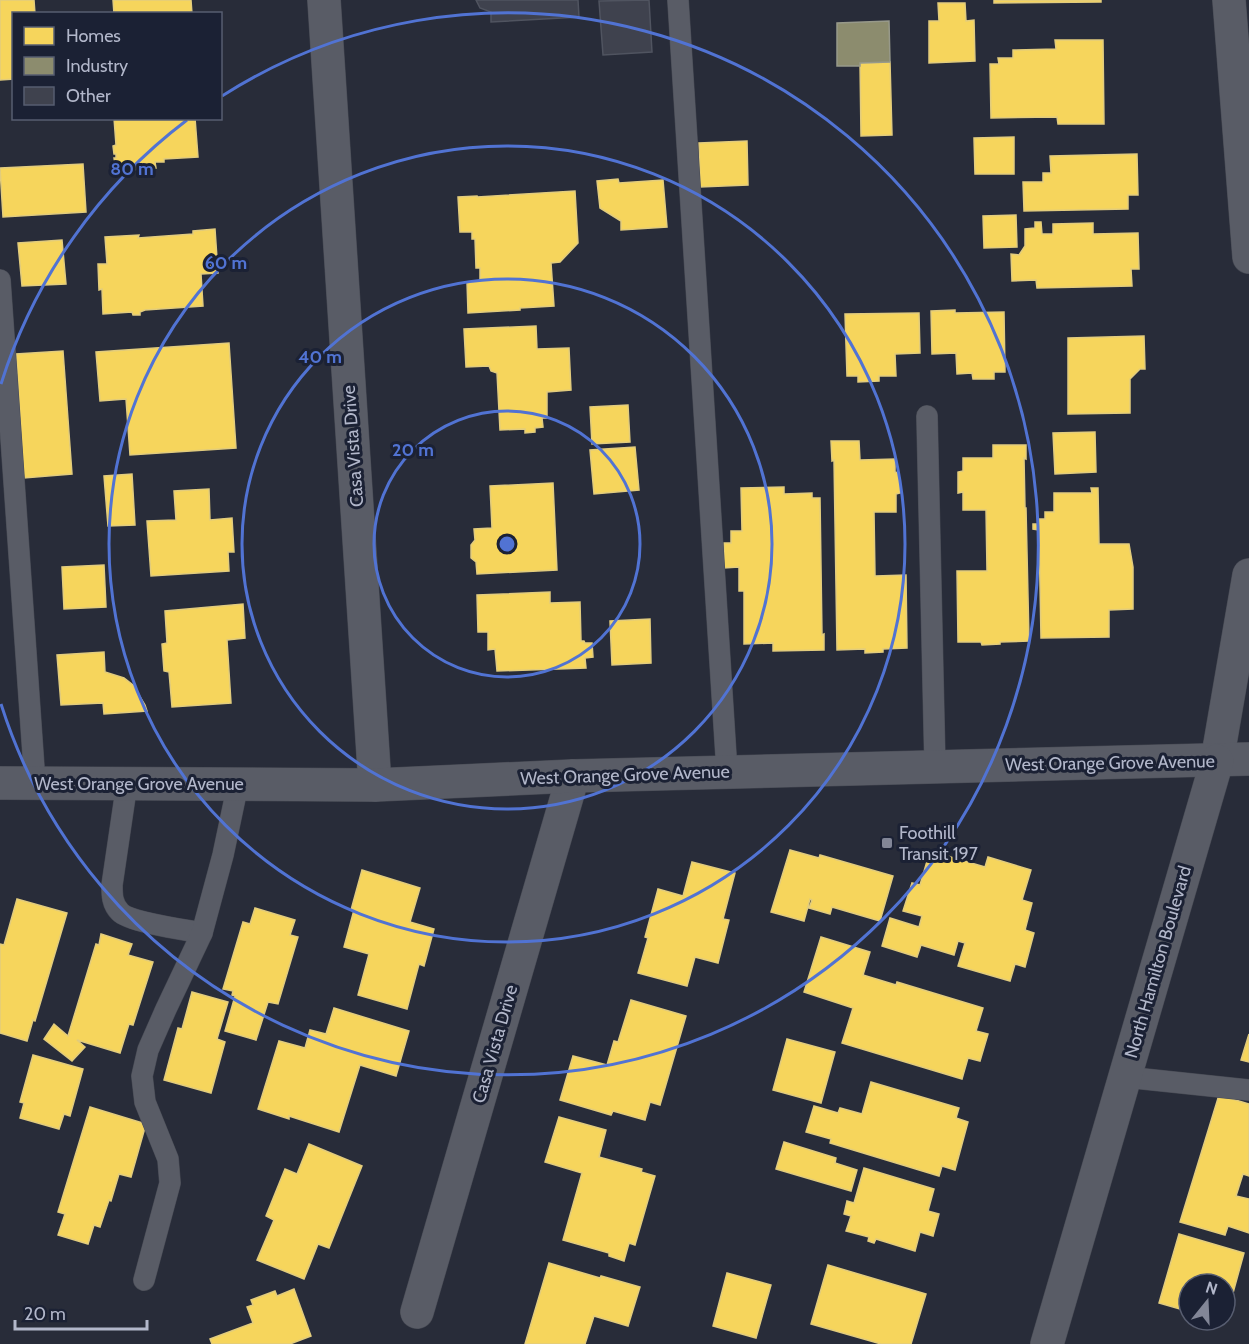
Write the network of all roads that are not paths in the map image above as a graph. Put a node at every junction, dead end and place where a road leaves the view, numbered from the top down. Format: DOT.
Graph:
graph roads {
  1 [pos="324,0"];
  2 [pos="678,0"];
  3 [pos="1229,0"];
  4 [pos="1249,257"];
  5 [pos="0,280"];
  6 [pos="927,416"];
  7 [pos="1249,575"];
  8 [pos="1249,759"];
  9 [pos="1217,761"];
  10 [pos="935,768"];
  11 [pos="727,772"];
  12 [pos="573,776"];
  13 [pos="0,783"];
  14 [pos="35,783"];
  15 [pos="127,783"];
  16 [pos="238,784"];
  17 [pos="375,785"];
  18 [pos="202,933"];
  19 [pos="1125,1077"];
  20 [pos="1249,1090"];
  21 [pos="144,1280"];
  22 [pos="417,1312"];
  23 [pos="1047,1344"];
  1 -- 17 [label="street, Casa Vista Drive"];
  2 -- 11 [label="lane"];
  3 -- 4 [label="street"];
  5 -- 14 [label="lane"];
  6 -- 10 [label="lane"];
  7 -- 9 [label="street, North Hamilton Boulevard"];
  8 -- 9 [label="street, West Orange Grove Avenue"];
  9 -- 10 [label="street, West Orange Grove Avenue"];
  9 -- 19 [label="street, North Hamilton Boulevard"];
  10 -- 11 [label="street, West Orange Grove Avenue"];
  11 -- 12 [label="street, West Orange Grove Avenue"];
  12 -- 17 [label="street, West Orange Grove Avenue"];
  12 -- 22 [label="street, Casa Vista Drive"];
  13 -- 14 [label="street, West Orange Grove Avenue"];
  14 -- 15 [label="street, West Orange Grove Avenue"];
  15 -- 16 [label="street, West Orange Grove Avenue"];
  15 -- 18 [label="lane"];
  16 -- 17 [label="street, West Orange Grove Avenue"];
  16 -- 18 [label="lane"];
  18 -- 21 [label="lane"];
  19 -- 20 [label="lane"];
  19 -- 23 [label="street, North Hamilton Boulevard"];
}
